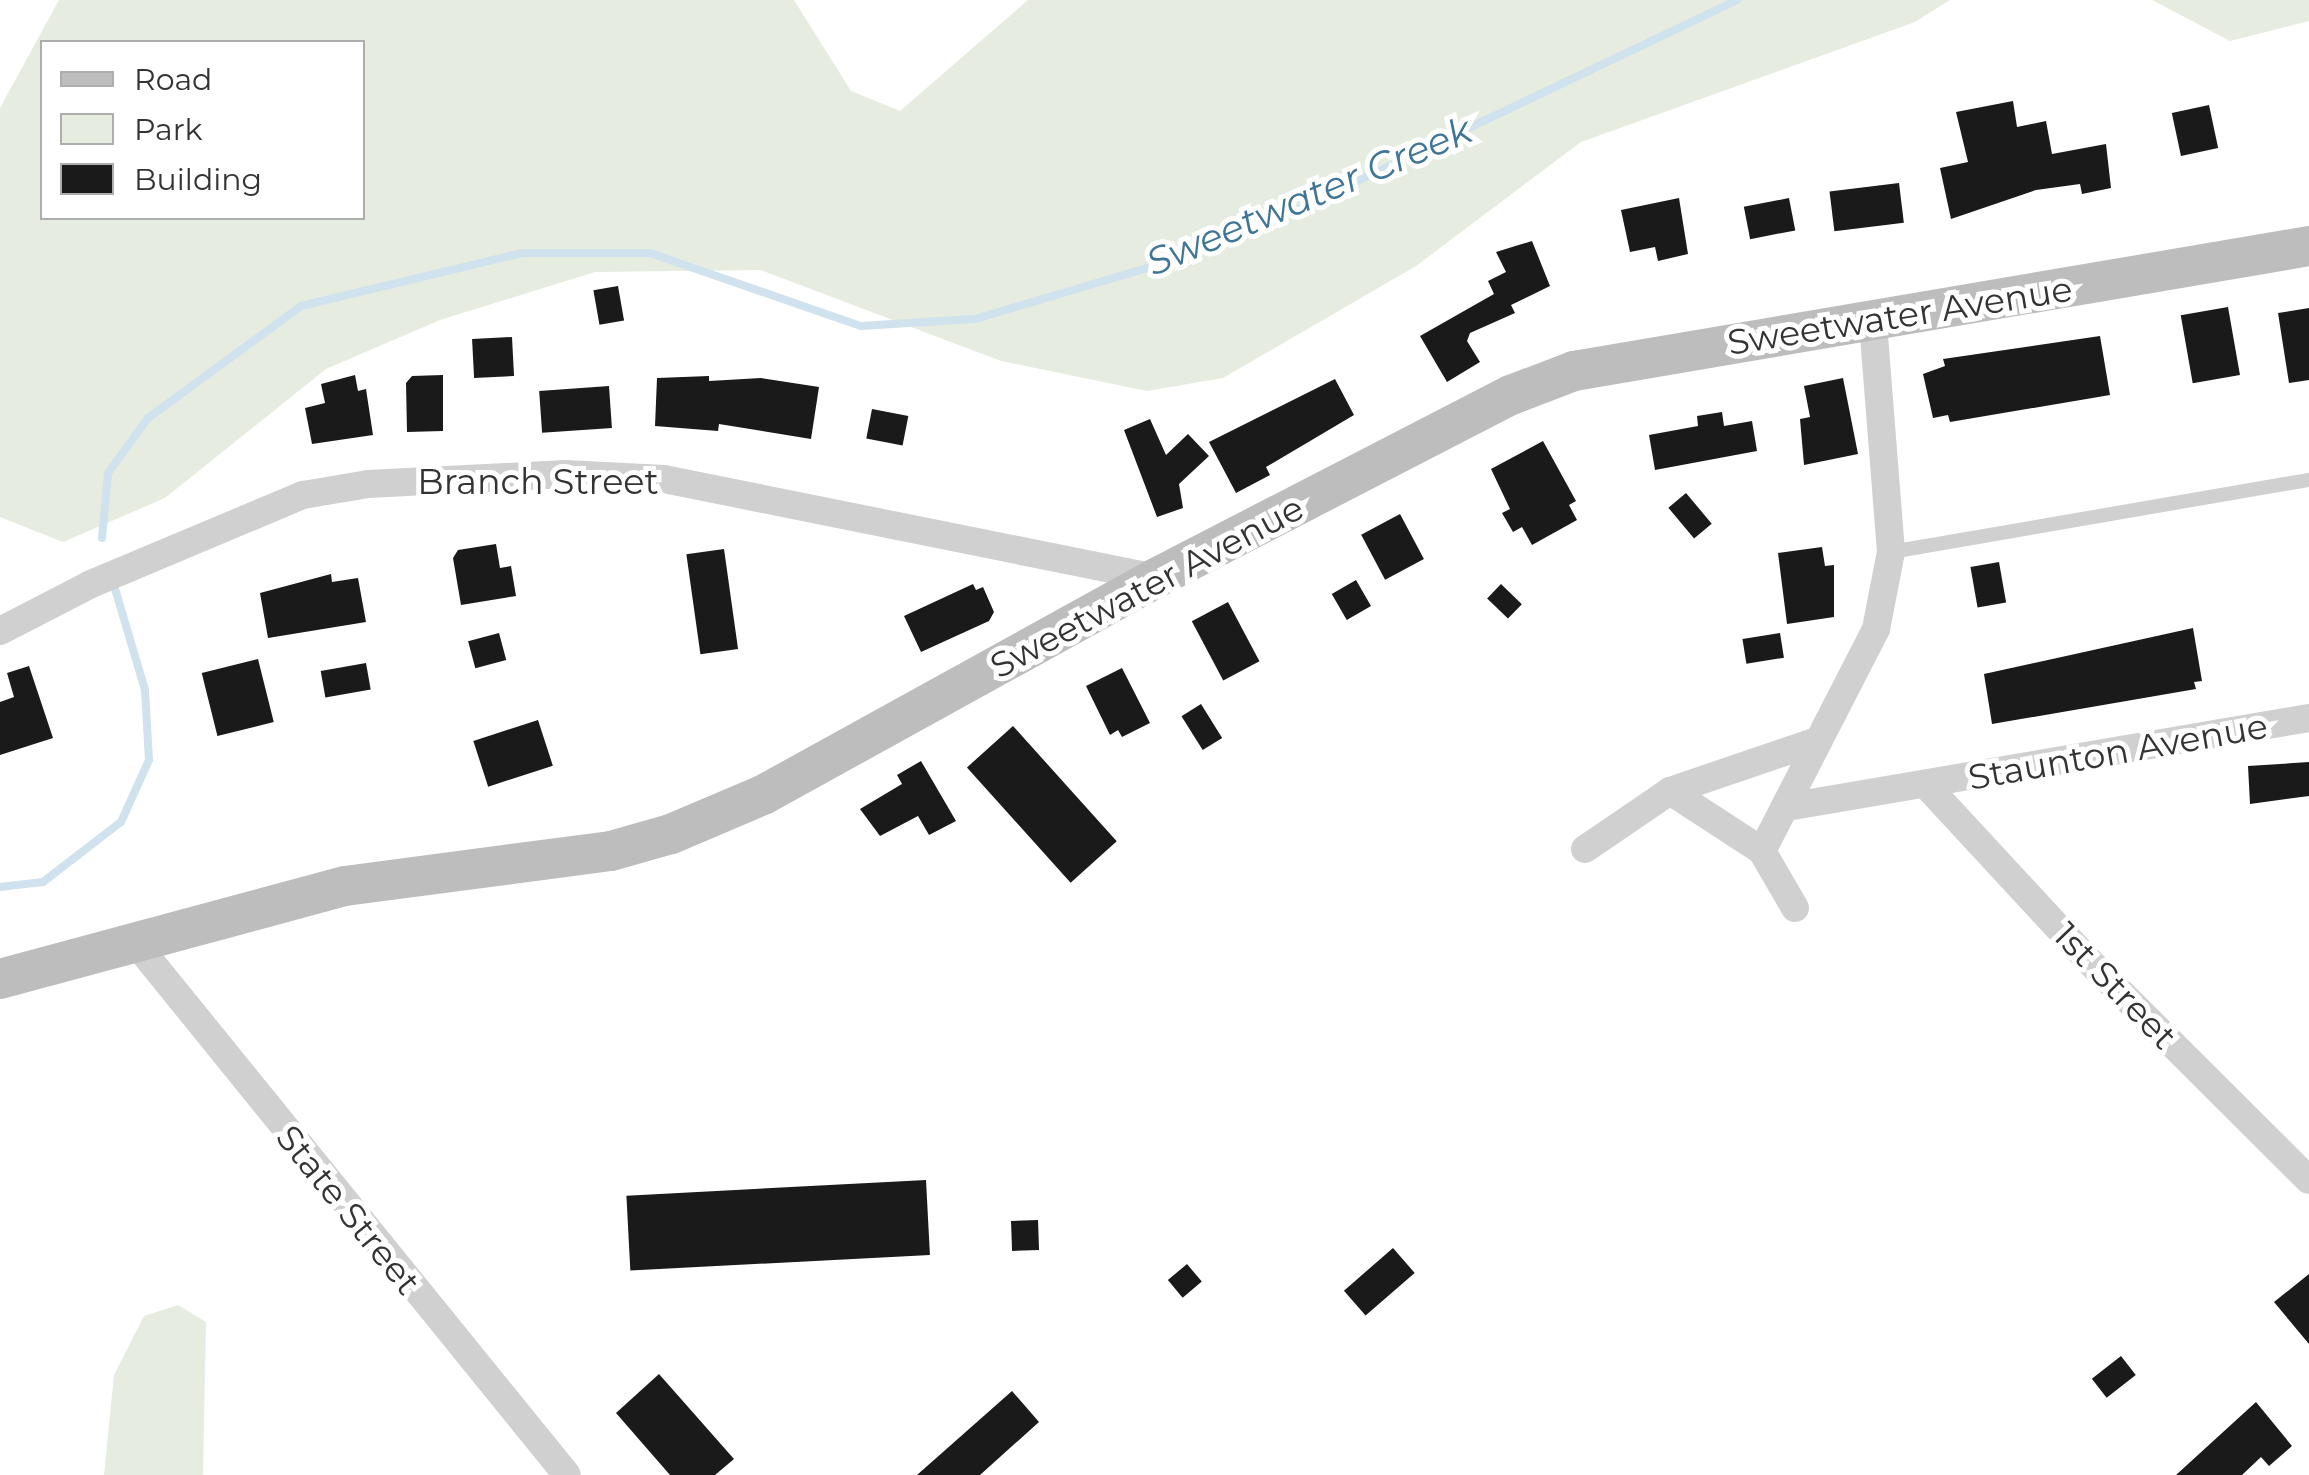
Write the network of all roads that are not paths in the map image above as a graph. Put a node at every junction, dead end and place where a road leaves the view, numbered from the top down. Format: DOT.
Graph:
graph roads {
  1 [pos="2309,246"];
  2 [pos="1874,322"];
  3 [pos="2309,480"];
  4 [pos="1891,552"];
  5 [pos="1156,578"];
  6 [pos="0,630"];
  7 [pos="2309,718"];
  8 [pos="1814,742"];
  9 [pos="1926,786"];
  10 [pos="1670,790"];
  11 [pos="1788,807"];
  12 [pos="1585,849"];
  13 [pos="1762,851"];
  14 [pos="1795,908"];
  15 [pos="134,941"];
  16 [pos="0,979"];
  17 [pos="2309,1181"];
  18 [pos="567,1475"];
  1 -- 2 [label="street, Sweetwater Avenue"];
  2 -- 4 [label="street"];
  2 -- 5 [label="street, Sweetwater Avenue"];
  3 -- 4 [label="lane"];
  4 -- 8 [label="street"];
  5 -- 6 [label="street, Branch Street"];
  5 -- 15 [label="street, Sweetwater Avenue"];
  7 -- 9 [label="street, Staunton Avenue"];
  8 -- 10 [label="street"];
  8 -- 11 [label="street"];
  9 -- 11 [label="street, Staunton Avenue"];
  9 -- 17 [label="street, 1st Street"];
  10 -- 12 [label="street"];
  10 -- 13 [label="street"];
  11 -- 13 [label="street"];
  13 -- 14 [label="street"];
  15 -- 16 [label="street, Sweetwater Avenue"];
  15 -- 18 [label="street, State Street"];
}
